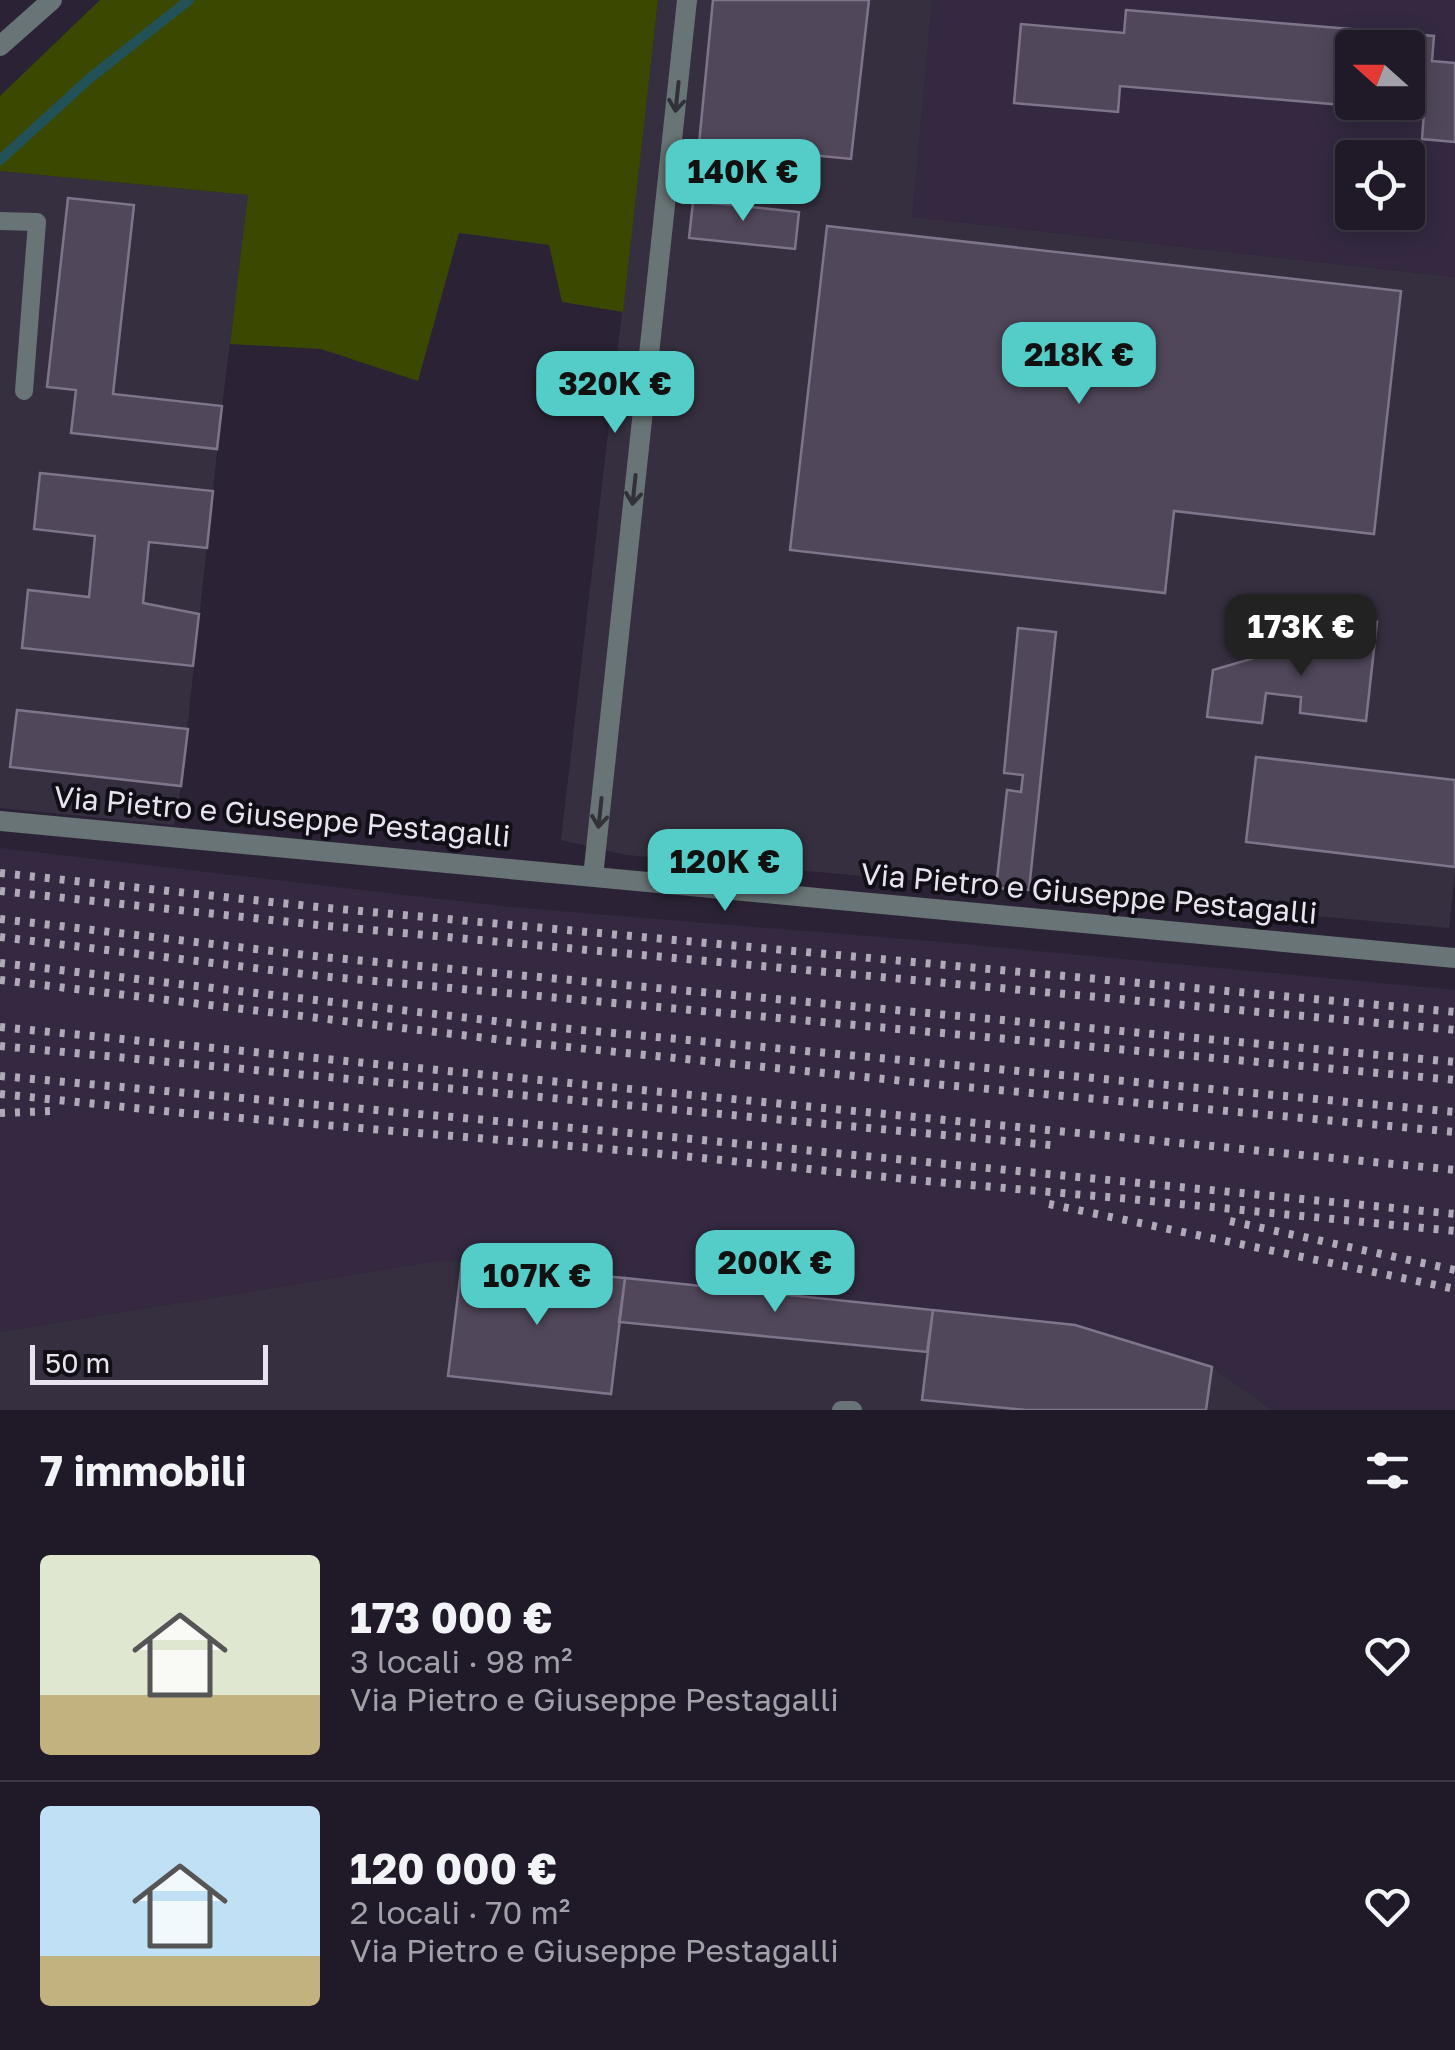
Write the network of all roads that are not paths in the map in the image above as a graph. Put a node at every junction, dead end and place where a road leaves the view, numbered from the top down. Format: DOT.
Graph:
graph roads {
  1 [pos="52,0"];
  2 [pos="687,0"];
  3 [pos="0,46"];
  4 [pos="0,221"];
  5 [pos="24,391"];
  6 [pos="0,821"];
  7 [pos="593,877"];
  8 [pos="1455,958"];
  9 [pos="841,1410"];
  10 [pos="853,1410"];
  1 -- 3 [label="street"];
  2 -- 7 [label="street, one-way"];
  4 -- 5 [label="lane"];
  6 -- 7 [label="street, Via Pietro e Giuseppe Pestagalli"];
  7 -- 8 [label="street, Via Pietro e Giuseppe Pestagalli"];
  9 -- 10 [label="lane"];
}
